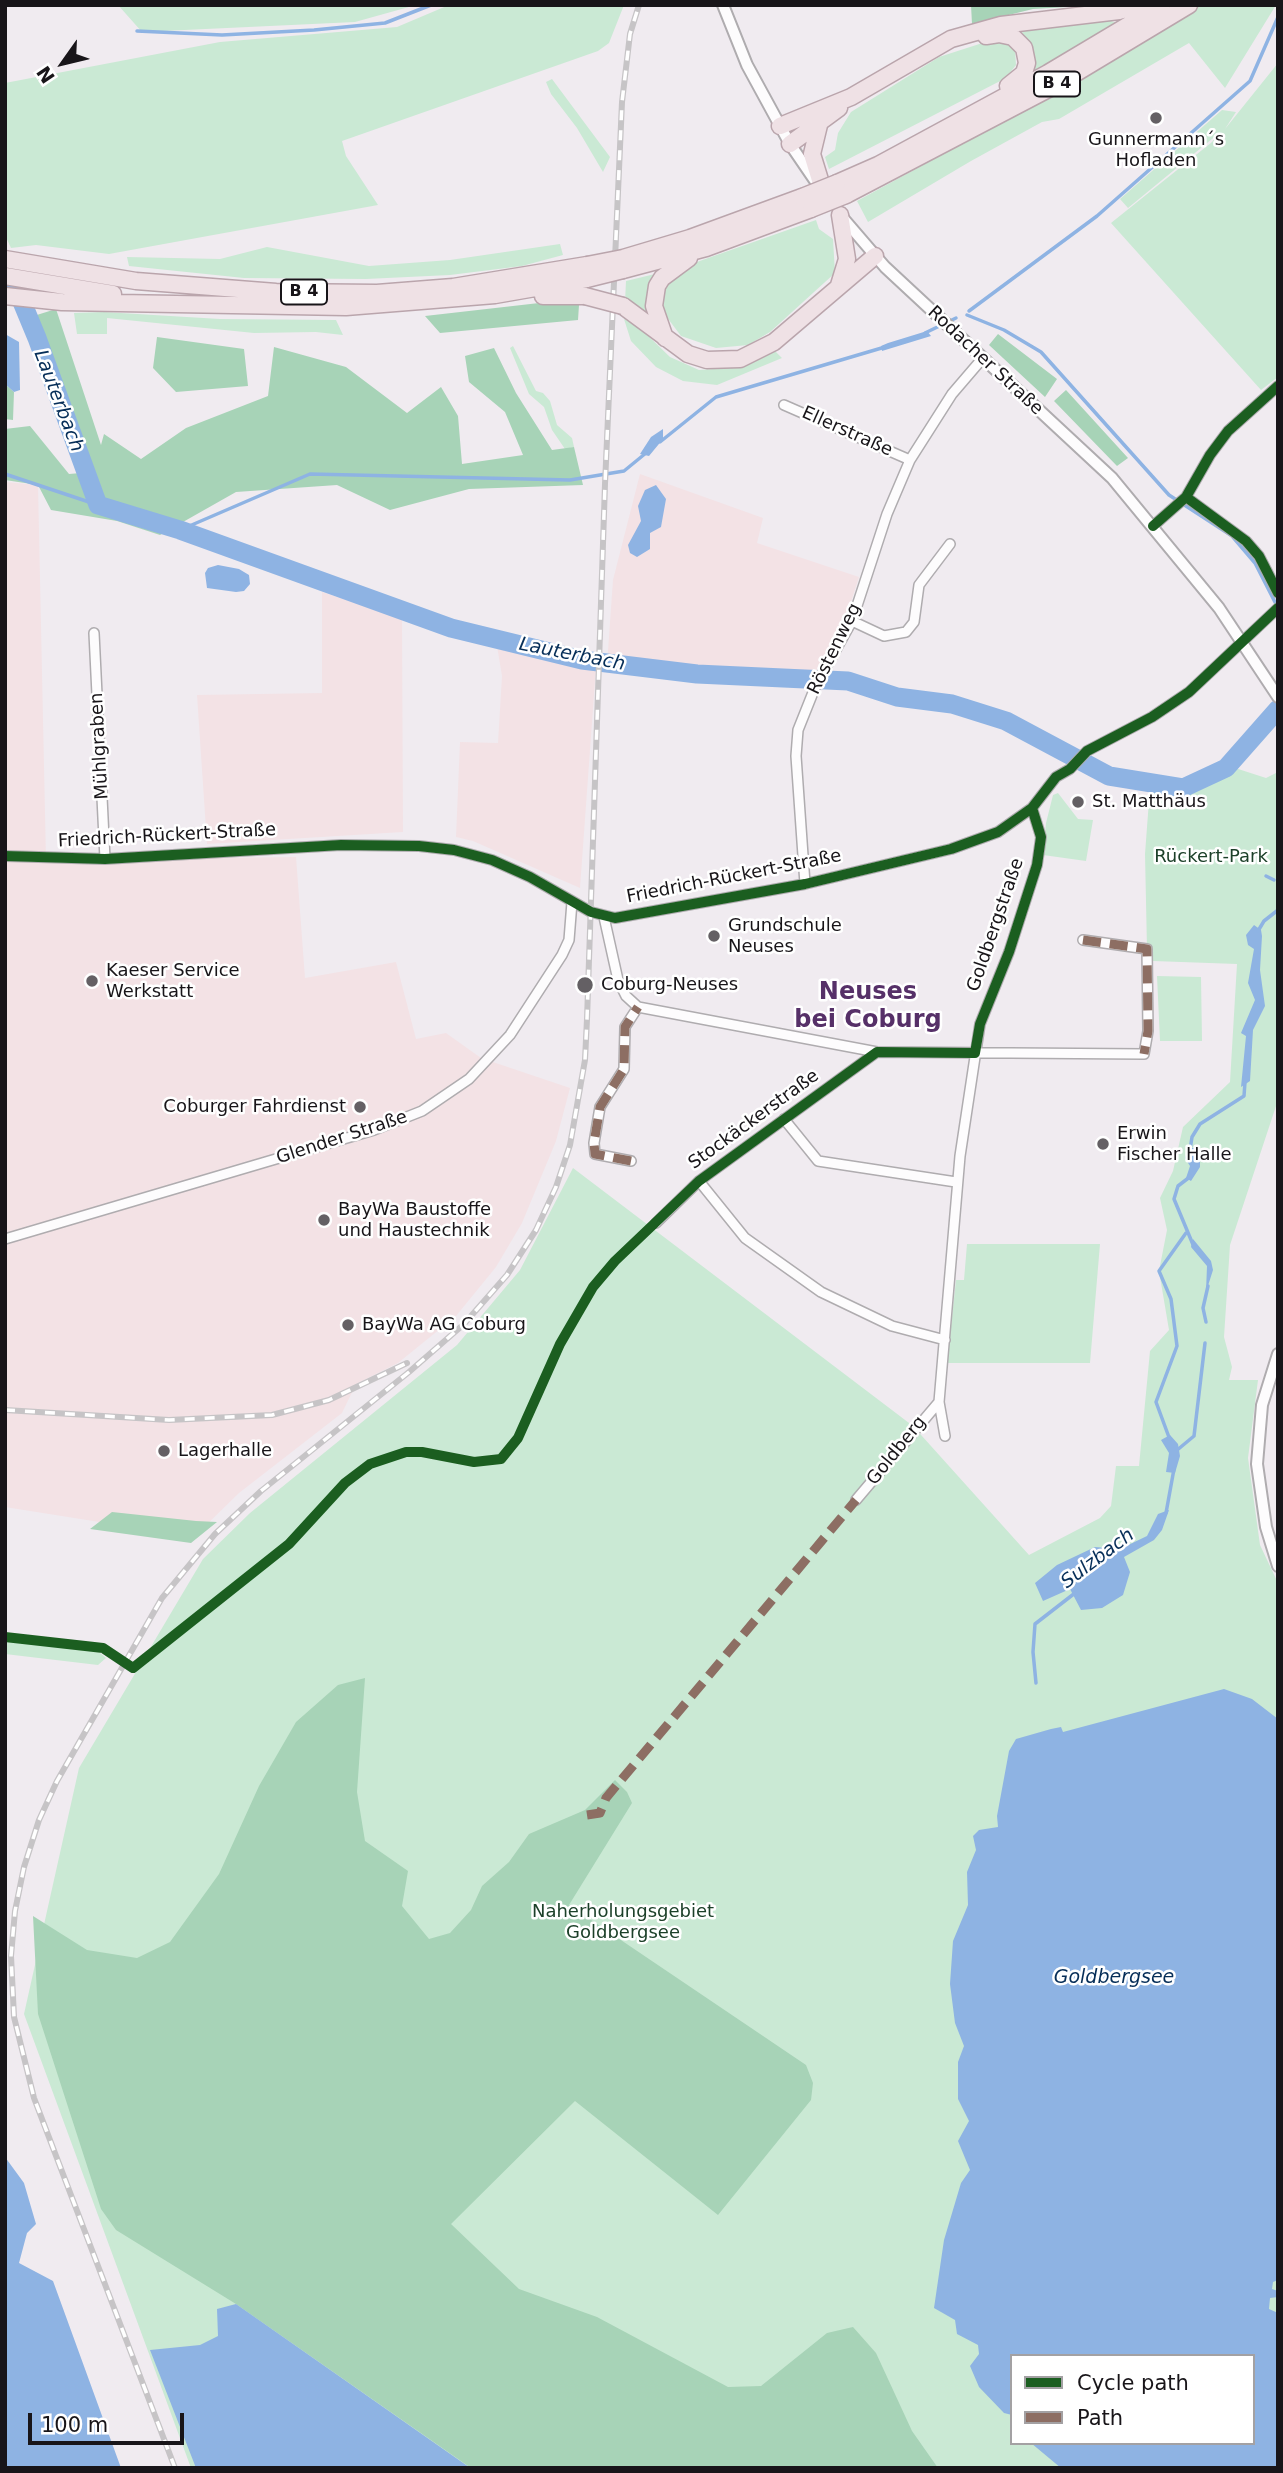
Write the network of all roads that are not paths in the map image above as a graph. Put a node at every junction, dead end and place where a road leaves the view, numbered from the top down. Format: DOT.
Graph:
graph roads {
  1 [pos="723,5"];
  2 [pos="1141,5"];
  3 [pos="1162,5"];
  4 [pos="1189,5"];
  5 [pos="927,53"];
  6 [pos="851,97"];
  7 [pos="819,125"];
  8 [pos="780,126"];
  9 [pos="948,127"];
  10 [pos="790,144"];
  11 [pos="835,190"];
  12 [pos="806,203"];
  13 [pos="840,215"];
  14 [pos="706,248"];
  15 [pos="875,256"];
  16 [pos="13,260"];
  17 [pos="623,264"];
  18 [pos="5,276"];
  19 [pos="586,280"];
  20 [pos="839,285"];
  21 [pos="5,296"];
  22 [pos="183,302"];
  23 [pos="665,338"];
  24 [pos="982,359"];
  25 [pos="1278,386"];
  26 [pos="785,405"];
  27 [pos="910,460"];
  28 [pos="1182,501"];
  29 [pos="1153,526"];
  30 [pos="950,544"];
  31 [pos="1278,593"];
  32 [pos="1275,610"];
  33 [pos="852,621"];
  34 [pos="94,633"];
  35 [pos="1244,642"];
  36 [pos="1278,697"];
  37 [pos="1032,808"];
  38 [pos="5,856"];
  39 [pos="105,859"];
  40 [pos="805,884"];
  41 [pos="572,902"];
  42 [pos="604,917"];
  43 [pos="1083,940"];
  44 [pos="638,1007"];
  45 [pos="877,1052"];
  46 [pos="975,1053"];
  47 [pos="784,1119"];
  48 [pos="631,1161"];
  49 [pos="699,1181"];
  50 [pos="956,1182"];
  51 [pos="656,1223"];
  52 [pos="5,1239"];
  53 [pos="945,1340"];
  54 [pos="1278,1354"];
  55 [pos="939,1402"];
  56 [pos="945,1436"];
  57 [pos="856,1500"];
  58 [pos="1278,1566"];
  1 -- 8 [label="street, Rodacher Straße"];
  2 -- 5 [label="highway"];
  3 -- 9 [label="highway, B 4"];
  4 -- 11 [label="highway, B 4"];
  5 -- 6 [label="highway"];
  5 -- 9 [label="highway"];
  6 -- 7 [label="highway"];
  6 -- 8 [label="highway"];
  7 -- 10 [label="highway"];
  7 -- 11 [label="highway"];
  8 -- 10 [label="street, Rodacher Straße"];
  9 -- 11 [label="highway, B 4"];
  10 -- 11 [label="street, Rodacher Straße"];
  11 -- 12 [label="highway, B 4, bridge"];
  11 -- 13 [label="street, Rodacher Straße"];
  12 -- 14 [label="highway, B 4"];
  12 -- 17 [label="highway, B 4"];
  13 -- 15 [label="street, Rodacher Straße"];
  13 -- 20 [label="highway"];
  14 -- 17 [label="highway, B 4"];
  14 -- 23 [label="highway"];
  15 -- 20 [label="highway"];
  15 -- 24 [label="street, Rodacher Straße"];
  16 -- 19 [label="highway, B 4"];
  17 -- 19 [label="highway, B 4, bridge"];
  18 -- 22 [label="highway, B 4"];
  19 -- 22 [label="highway, B 4"];
  19 -- 23 [label="highway, bridge"];
  20 -- 23 [label="highway"];
  21 -- 22 [label="highway"];
  24 -- 27 [label="street, Röstenweg"];
  24 -- 29 [label="street, Rodacher Straße"];
  25 -- 28 [label="street"];
  26 -- 27 [label="street, Ellerstraße"];
  27 -- 33 [label="street, Röstenweg"];
  28 -- 29 [label="street"];
  28 -- 31 [label="street"];
  29 -- 35 [label="street, Rodacher Straße"];
  30 -- 33 [label="street"];
  32 -- 35 [label="street, Friedrich-Rückert-Straße"];
  33 -- 40 [label="street, Röstenweg"];
  34 -- 39 [label="street, Mühlgraben"];
  35 -- 36 [label="street, Rodacher Straße"];
  35 -- 37 [label="street, Friedrich-Rückert-Straße"];
  37 -- 40 [label="street, Friedrich-Rückert-Straße"];
  37 -- 46 [label="street, Goldbergstraße"];
  38 -- 39 [label="street, Friedrich-Rückert-Straße"];
  39 -- 41 [label="street, Friedrich-Rückert-Straße"];
  40 -- 42 [label="street, Friedrich-Rückert-Straße"];
  41 -- 42 [label="street, Friedrich-Rückert-Straße"];
  41 -- 52 [label="street, Glender Straße"];
  42 -- 44 [label="street"];
  43 -- 46 [label="street"];
  44 -- 45 [label="street"];
  44 -- 48 [label="street"];
  45 -- 46 [label="street"];
  45 -- 47 [label="street, Stockäckerstraße"];
  46 -- 50 [label="street, Goldbergstraße"];
  47 -- 49 [label="street, Stockäckerstraße"];
  47 -- 50 [label="street"];
  49 -- 51 [label="street, Stockäckerstraße"];
  49 -- 53 [label="street"];
  50 -- 53 [label="street, Goldbergstraße"];
  53 -- 55 [label="street, Goldbergstraße"];
  54 -- 58 [label="street"];
  55 -- 56 [label="street, Goldbergstraße"];
  55 -- 57 [label="street, Goldberg"];
}
